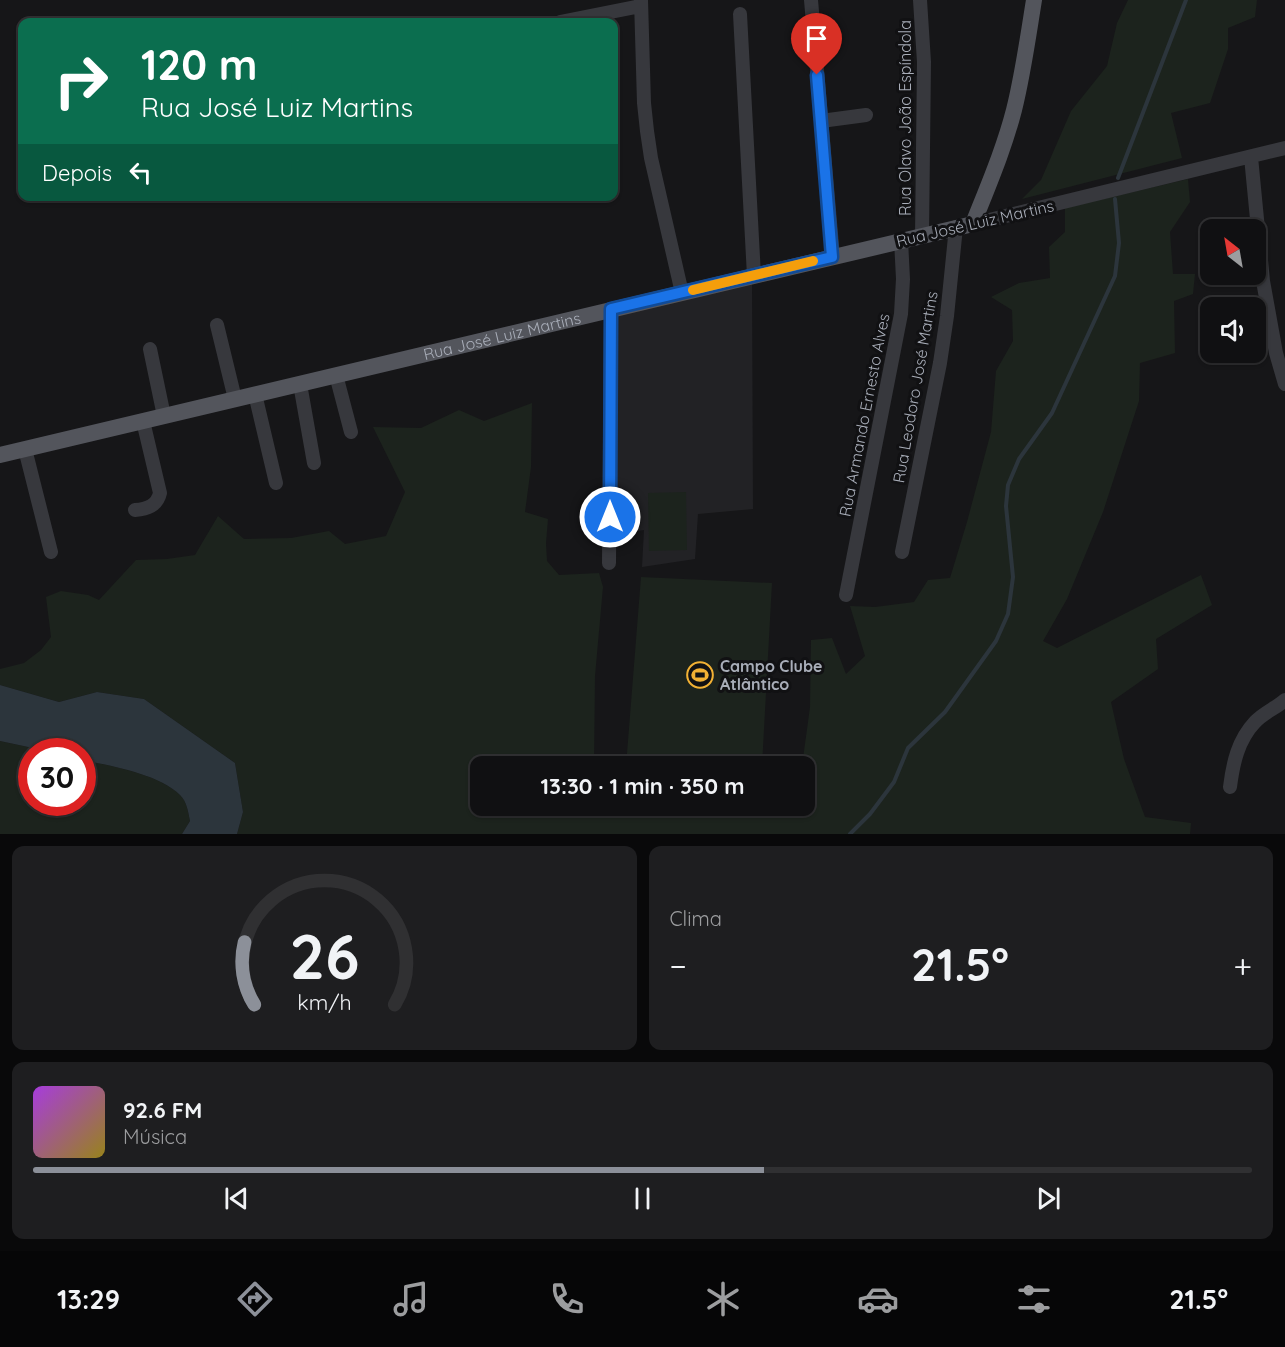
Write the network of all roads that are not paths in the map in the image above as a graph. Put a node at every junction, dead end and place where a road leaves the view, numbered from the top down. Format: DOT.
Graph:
graph roads {
  1 [pos="811,0"];
  2 [pos="920,0"];
  3 [pos="1034,0"];
  4 [pos="641,3"];
  5 [pos="740,14"];
  6 [pos="577,18"];
  7 [pos="866,115"];
  8 [pos="821,121"];
  9 [pos="1285,148"];
  10 [pos="1251,157"];
  11 [pos="964,225"];
  12 [pos="922,236"];
  13 [pos="901,240"];
  14 [pos="832,257"];
  15 [pos="754,276"];
  16 [pos="682,293"];
  17 [pos="611,309"];
  18 [pos="217,325"];
  19 [pos="150,349"];
  20 [pos="336,375"];
  21 [pos="300,384"];
  22 [pos="1285,384"];
  23 [pos="255,394"];
  24 [pos="235,399"];
  25 [pos="164,416"];
  26 [pos="143,421"];
  27 [pos="351,432"];
  28 [pos="25,449"];
  29 [pos="0,455"];
  30 [pos="314,463"];
  31 [pos="276,483"];
  32 [pos="135,510"];
  33 [pos="51,552"];
  34 [pos="902,552"];
  35 [pos="609,563"];
  36 [pos="846,595"];
  37 [pos="1285,700"];
  38 [pos="1230,786"];
  1 -- 8 [label="street"];
  2 -- 12 [label="street, Rua Olavo João Espíndola"];
  3 -- 11 [label="main road"];
  4 -- 6 [label="street"];
  4 -- 16 [label="street"];
  5 -- 15 [label="street"];
  7 -- 8 [label="street"];
  8 -- 14 [label="street"];
  9 -- 10 [label="street, Rua José Luiz Martins"];
  10 -- 11 [label="street, Rua José Luiz Martins"];
  10 -- 22 [label="street"];
  11 -- 12 [label="main road, Rua José Luiz Martins"];
  11 -- 34 [label="street, Rua Leodoro José Martins"];
  12 -- 13 [label="main road, Rua José Luiz Martins"];
  13 -- 14 [label="main road, Rua José Luiz Martins"];
  13 -- 36 [label="street, Rua Armando Ernesto Alves"];
  14 -- 15 [label="main road, Rua José Luiz Martins"];
  15 -- 16 [label="main road, Rua José Luiz Martins"];
  16 -- 17 [label="main road, Rua José Luiz Martins"];
  17 -- 20 [label="main road, Rua José Luiz Martins"];
  17 -- 35 [label="street"];
  18 -- 24 [label="street"];
  19 -- 25 [label="street"];
  20 -- 21 [label="main road, Rua José Luiz Martins"];
  20 -- 27 [label="street"];
  21 -- 23 [label="main road, Rua José Luiz Martins"];
  21 -- 30 [label="street"];
  23 -- 24 [label="main road, Rua José Luiz Martins"];
  23 -- 31 [label="street"];
  24 -- 25 [label="main road, Rua José Luiz Martins"];
  25 -- 26 [label="main road, Rua José Luiz Martins"];
  26 -- 28 [label="main road, Rua José Luiz Martins"];
  26 -- 32 [label="street"];
  28 -- 29 [label="main road, Rua José Luiz Martins"];
  28 -- 33 [label="street"];
  37 -- 38 [label="street"];
}
